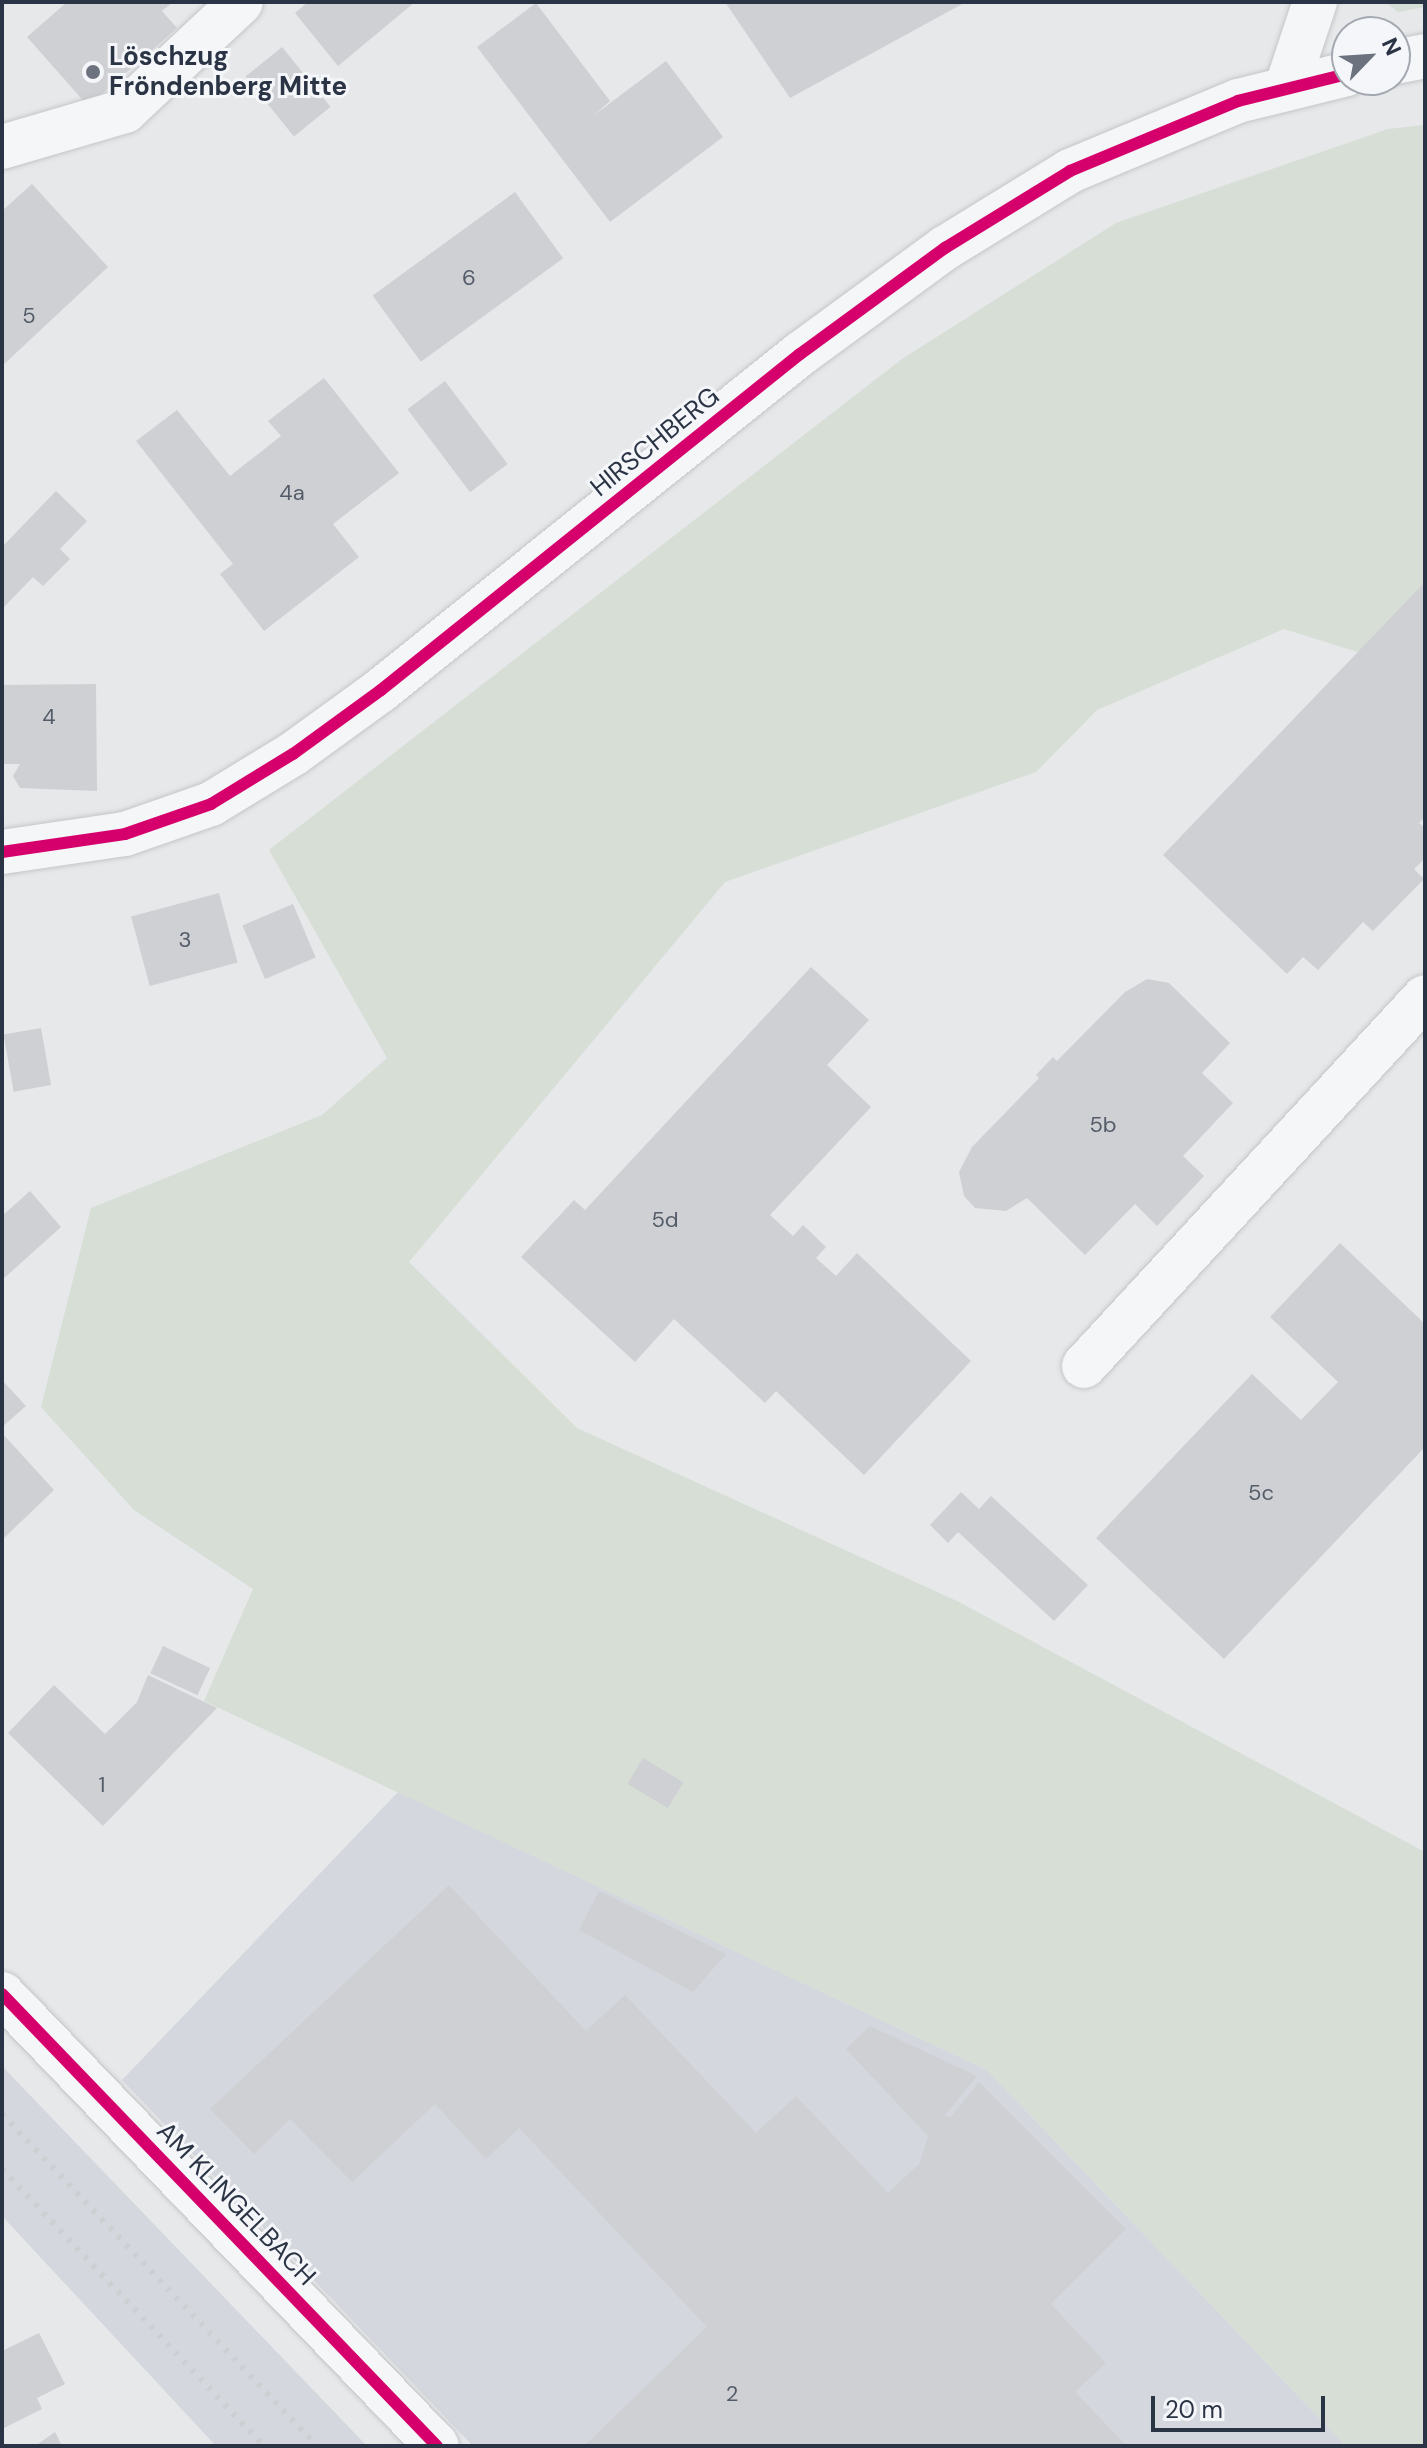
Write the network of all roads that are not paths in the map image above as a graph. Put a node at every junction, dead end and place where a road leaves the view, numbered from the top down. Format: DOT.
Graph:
graph roads {
  1 [pos="241,2"];
  2 [pos="1315,2"];
  3 [pos="1331,78"];
  4 [pos="1286,89"];
  5 [pos="2,147"];
  6 [pos="2,852"];
  7 [pos="1425,997"];
  8 [pos="1084,1366"];
  9 [pos="2,1994"];
  10 [pos="437,2446"];
  1 -- 5 [label="street"];
  2 -- 4 [label="street"];
  3 -- 4 [label="street, HIRSCHBERG"];
  4 -- 6 [label="street, HIRSCHBERG"];
  7 -- 8 [label="street"];
  9 -- 10 [label="street, AM KLINGELBACH"];
}
